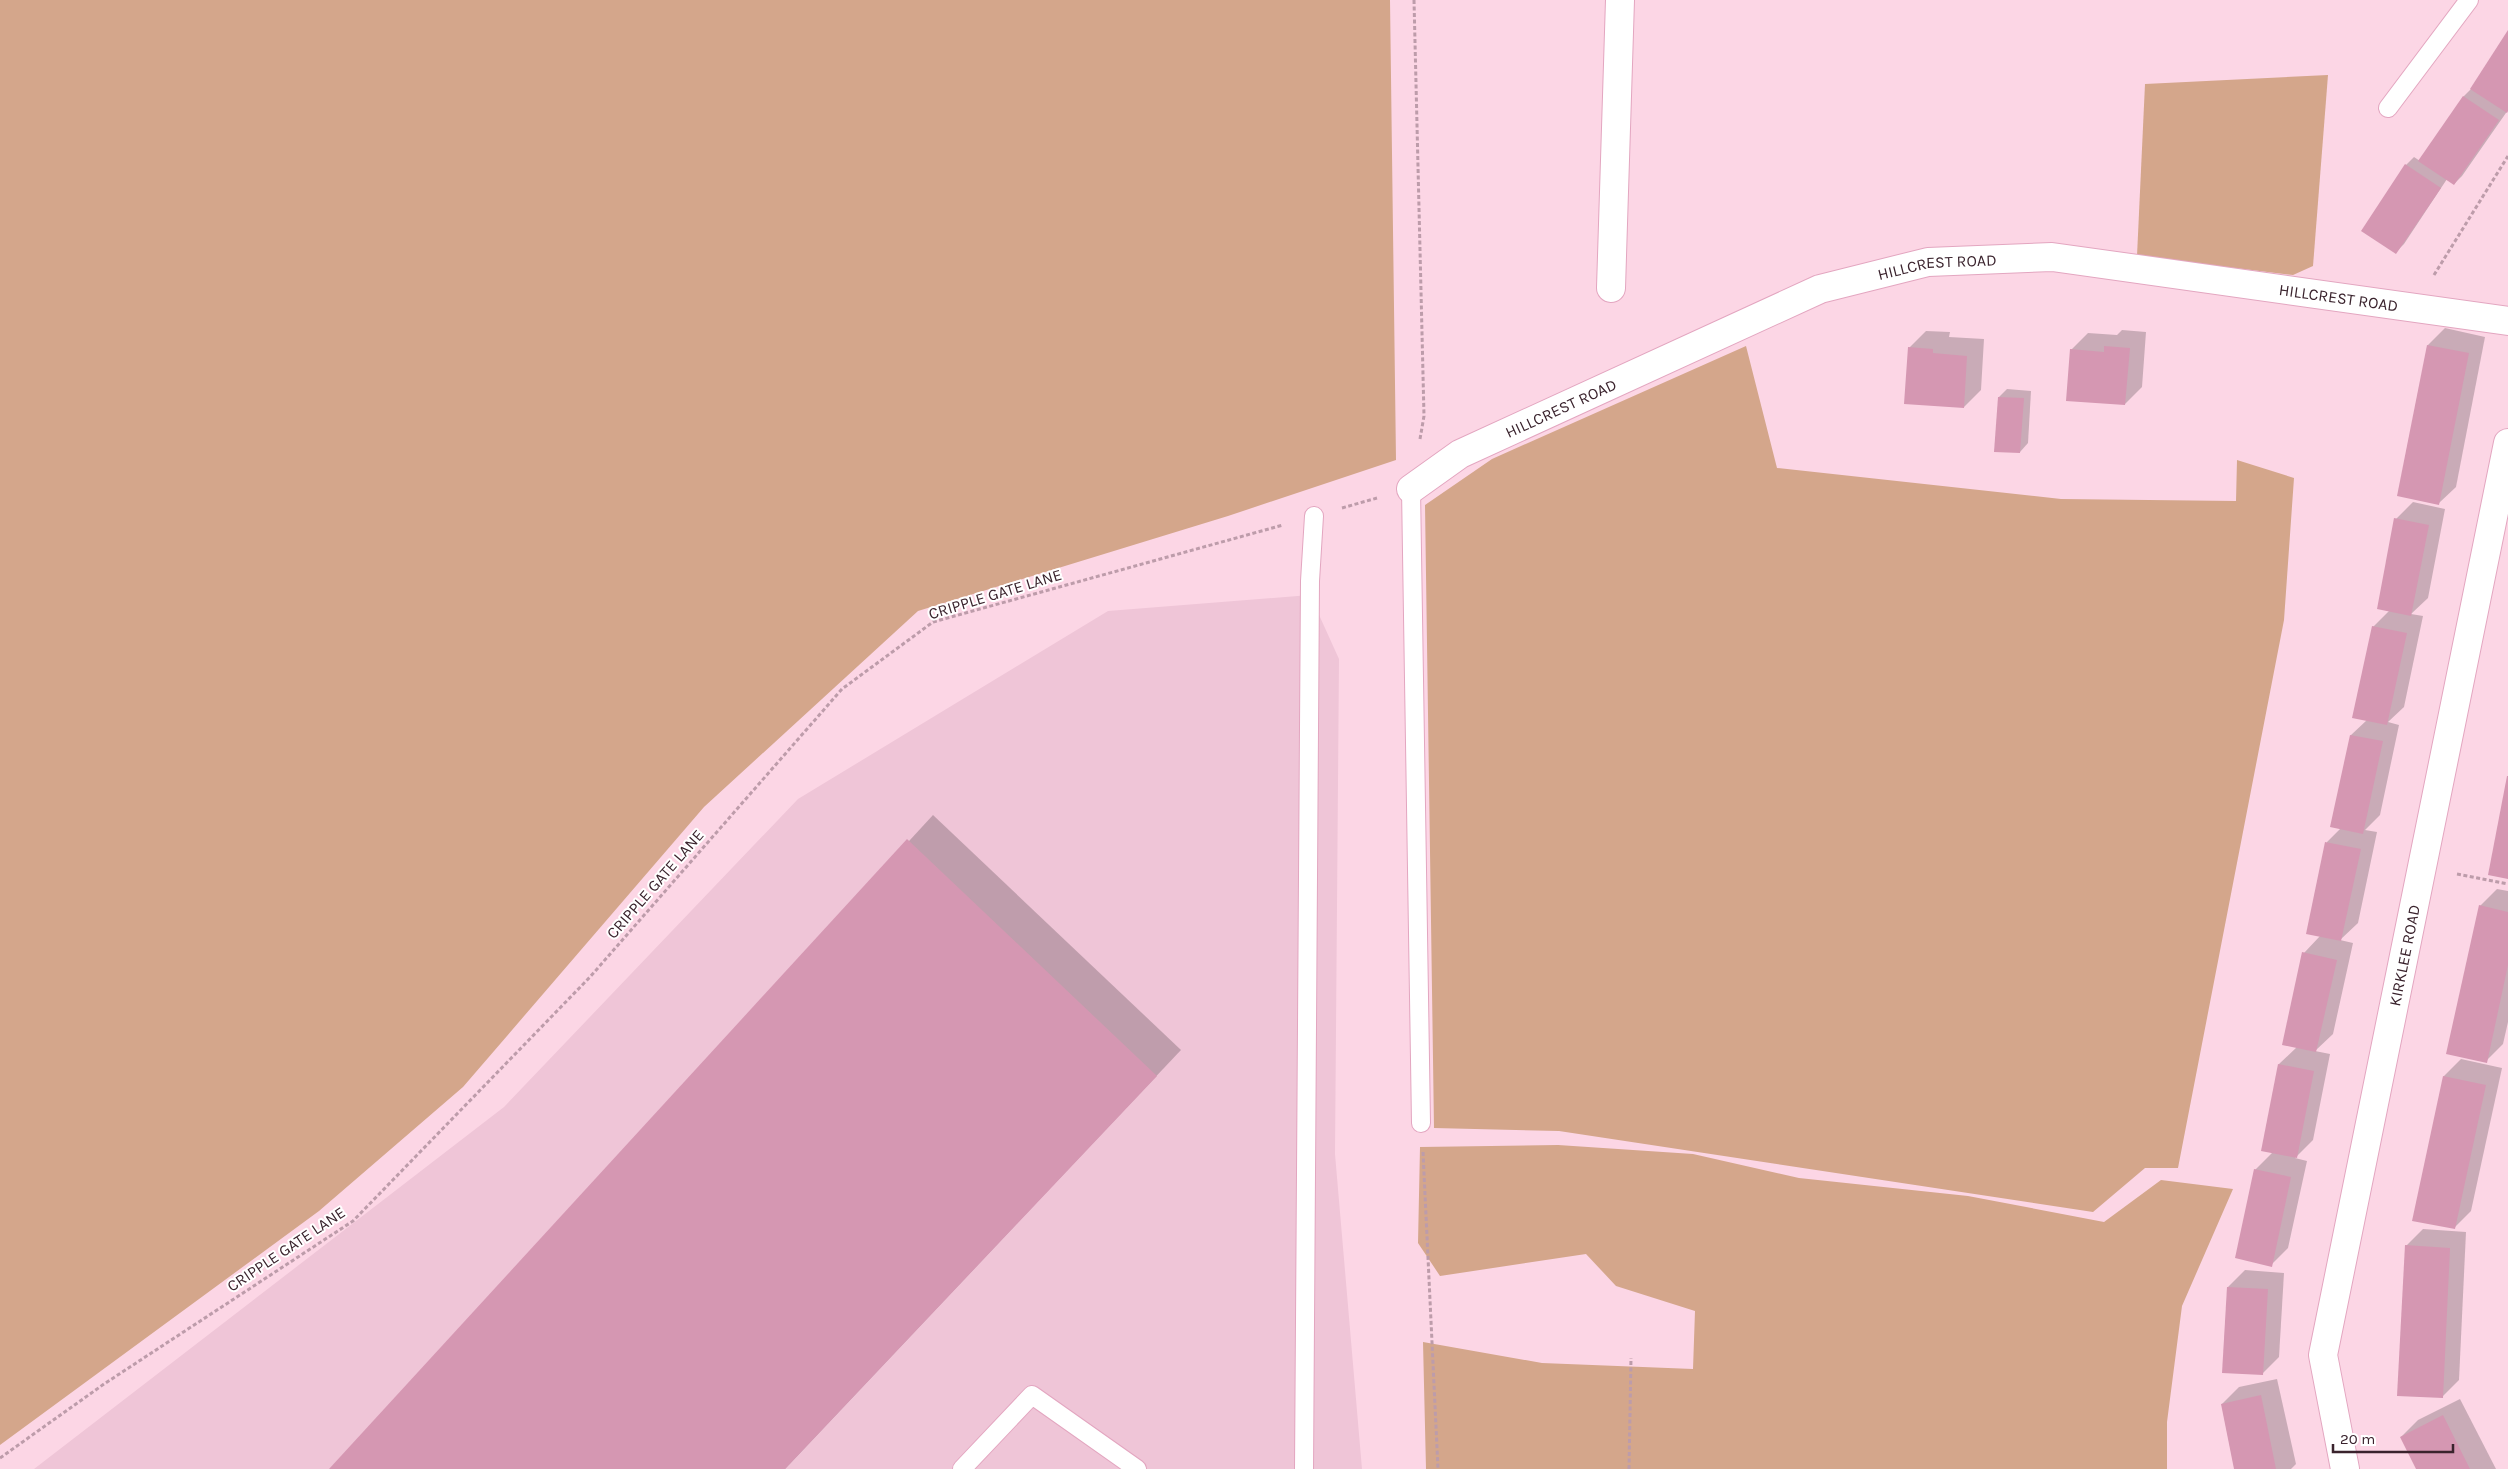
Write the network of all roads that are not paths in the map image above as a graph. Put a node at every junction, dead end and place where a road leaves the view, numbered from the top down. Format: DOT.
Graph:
graph roads {
  1 [pos="1620,0"];
  2 [pos="2469,0"];
  3 [pos="2388,108"];
  4 [pos="1611,288"];
  5 [pos="2508,320"];
  6 [pos="2508,443"];
  7 [pos="1411,489"];
  8 [pos="1314,516"];
  9 [pos="1421,1123"];
  10 [pos="962,1469"];
  11 [pos="1137,1469"];
  12 [pos="1304,1469"];
  13 [pos="2345,1469"];
  1 -- 4 [label="street"];
  2 -- 3 [label="lane"];
  5 -- 7 [label="street, HILLCREST ROAD"];
  6 -- 13 [label="street, KIRKLEE ROAD"];
  7 -- 9 [label="lane"];
  8 -- 12 [label="lane"];
  10 -- 11 [label="lane"];
}
